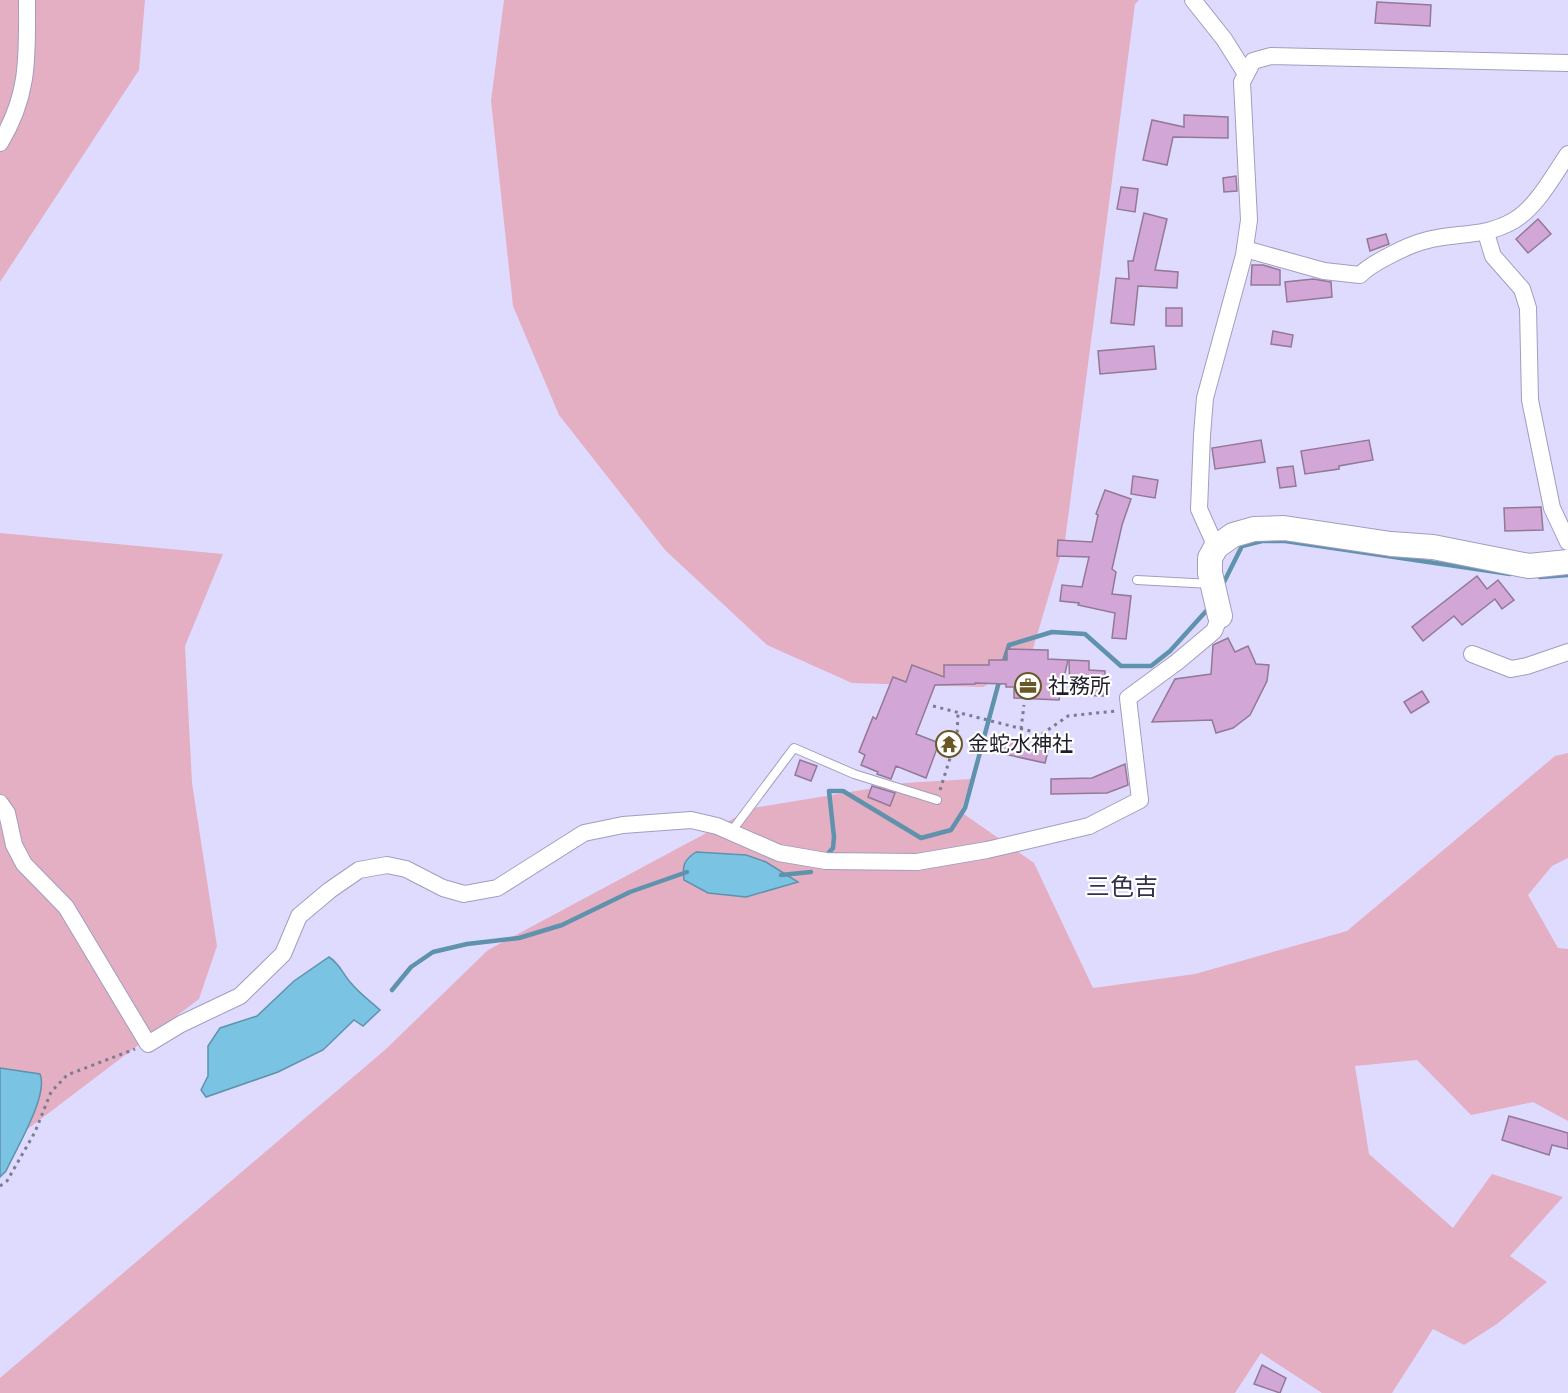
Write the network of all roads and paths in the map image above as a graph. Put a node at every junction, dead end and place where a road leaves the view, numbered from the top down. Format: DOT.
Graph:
graph roads {
  1 [pos="27,0"];
  2 [pos="1193,0"];
  3 [pos="1568,63"];
  4 [pos="1246,74"];
  5 [pos="0,143"];
  6 [pos="1568,154"];
  7 [pos="1486,233"];
  8 [pos="1245,249"];
  9 [pos="1568,542"];
  10 [pos="1215,547"];
  11 [pos="1568,562"];
  12 [pos="1137,580"];
  13 [pos="1213,584"];
  14 [pos="1220,616"];
  15 [pos="1568,652"];
  16 [pos="1472,654"];
  17 [pos="1024,705"];
  18 [pos="933,706"];
  19 [pos="1129,710"];
  20 [pos="958,714"];
  21 [pos="1021,729"];
  22 [pos="937,800"];
  23 [pos="0,803"];
  24 [pos="731,832"];
  25 [pos="148,1044"];
  26 [pos="0,1186"];
  1 -- 5 [label="street"];
  2 -- 4 [label="street"];
  3 -- 4 [label="street"];
  4 -- 8 [label="street"];
  6 -- 7 [label="street"];
  7 -- 8 [label="street"];
  7 -- 9 [label="street"];
  8 -- 10 [label="street"];
  10 -- 11 [label="street"];
  10 -- 13 [label="street"];
  12 -- 13 [label="lane"];
  13 -- 14 [label="street"];
  14 -- 19 [label="street"];
  15 -- 16 [label="street"];
  17 -- 21 [label="path"];
  18 -- 20 [label="path"];
  19 -- 21 [label="path"];
  19 -- 24 [label="street"];
  20 -- 21 [label="path"];
  20 -- 22 [label="path"];
  22 -- 24 [label="lane"];
  23 -- 25 [label="street"];
  24 -- 25 [label="street"];
  25 -- 26 [label="path"];
}
